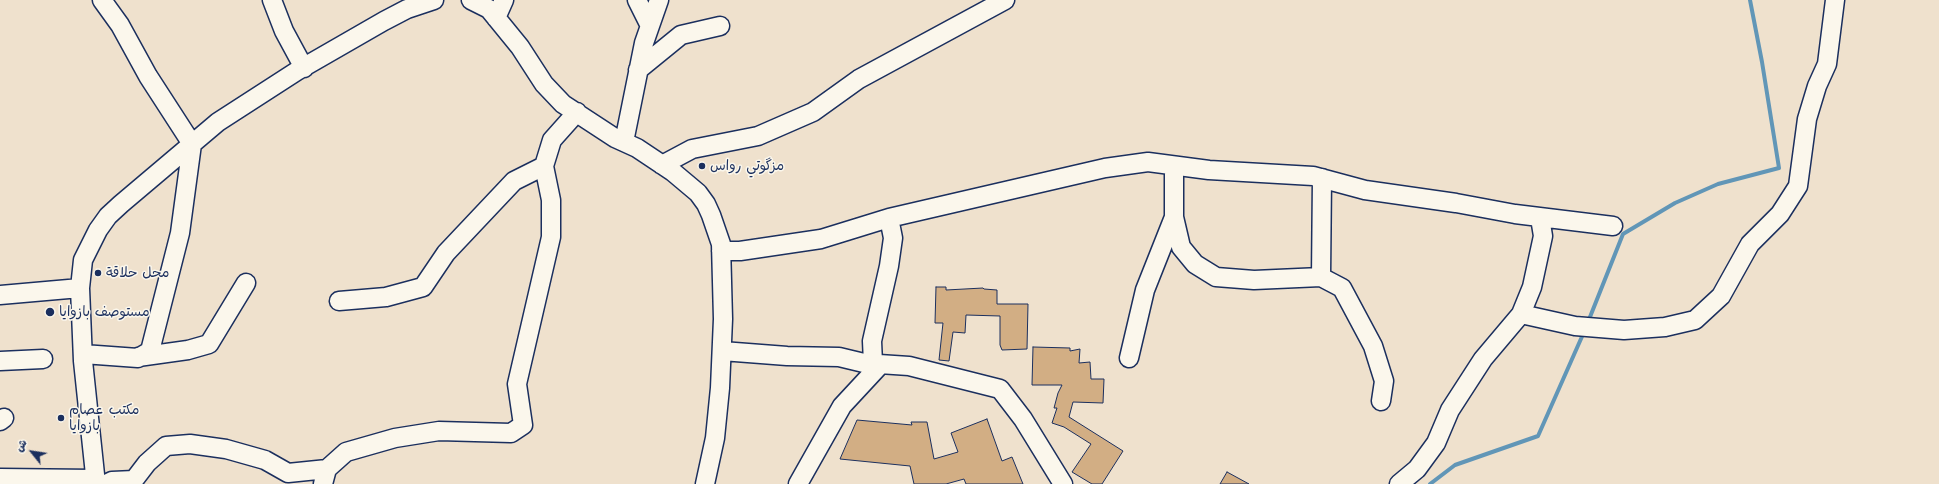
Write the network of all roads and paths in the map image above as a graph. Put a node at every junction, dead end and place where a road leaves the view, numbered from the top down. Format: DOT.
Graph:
graph roads {
  1 [pos="102,0"];
  2 [pos="272,0"];
  3 [pos="434,0"];
  4 [pos="504,0"];
  5 [pos="637,0"];
  6 [pos="660,0"];
  7 [pos="1006,0"];
  8 [pos="1835,0"];
  9 [pos="475,1"];
  10 [pos="496,18"];
  11 [pos="650,26"];
  12 [pos="720,26"];
  13 [pos="304,68"];
  14 [pos="638,70"];
  15 [pos="577,112"];
  16 [pos="624,142"];
  17 [pos="192,144"];
  18 [pos="662,165"];
  19 [pos="544,166"];
  20 [pos="1174,166"];
  21 [pos="1322,178"];
  22 [pos="1174,217"];
  23 [pos="889,218"];
  24 [pos="1540,218"];
  25 [pos="1613,226"];
  26 [pos="721,251"];
  27 [pos="1321,277"];
  28 [pos="246,283"];
  29 [pos="80,288"];
  30 [pos="0,294"];
  31 [pos="339,301"];
  32 [pos="1521,314"];
  33 [pos="722,351"];
  34 [pos="83,354"];
  35 [pos="138,358"];
  36 [pos="1128,358"];
  37 [pos="43,359"];
  38 [pos="0,361"];
  39 [pos="877,364"];
  40 [pos="1381,401"];
  41 [pos="325,476"];
  42 [pos="0,478"];
  43 [pos="99,482"];
  44 [pos="705,484"];
  45 [pos="798,484"];
  46 [pos="1063,484"];
  47 [pos="1399,484"];
  1 -- 17 [label="street"];
  2 -- 13 [label="street"];
  3 -- 13 [label="street"];
  4 -- 10 [label="street"];
  5 -- 11 [label="street"];
  6 -- 11 [label="street"];
  7 -- 18 [label="street"];
  8 -- 32 [label="street"];
  9 -- 10 [label="street"];
  10 -- 15 [label="street"];
  11 -- 14 [label="street"];
  12 -- 14 [label="street"];
  13 -- 17 [label="street"];
  14 -- 16 [label="street"];
  15 -- 16 [label="street"];
  15 -- 19 [label="street"];
  16 -- 18 [label="street"];
  17 -- 29 [label="street"];
  17 -- 35 [label="street"];
  18 -- 26 [label="street"];
  19 -- 31 [label="street"];
  19 -- 41 [label="street"];
  20 -- 21 [label="street"];
  20 -- 22 [label="street"];
  20 -- 23 [label="street"];
  21 -- 24 [label="street"];
  21 -- 27 [label="street"];
  22 -- 27 [label="street"];
  22 -- 36 [label="street"];
  23 -- 26 [label="street"];
  23 -- 39 [label="street"];
  24 -- 25 [label="street"];
  24 -- 32 [label="street"];
  26 -- 33 [label="street"];
  27 -- 40 [label="street"];
  28 -- 35 [label="street"];
  29 -- 30 [label="street"];
  29 -- 34 [label="street"];
  32 -- 47 [label="street"];
  33 -- 39 [label="street"];
  33 -- 44 [label="street"];
  34 -- 35 [label="street"];
  34 -- 43 [label="street"];
  37 -- 38 [label="street"];
  39 -- 45 [label="street"];
  39 -- 46 [label="street"];
  41 -- 43 [label="street"];
  42 -- 43 [label="street"];
}
